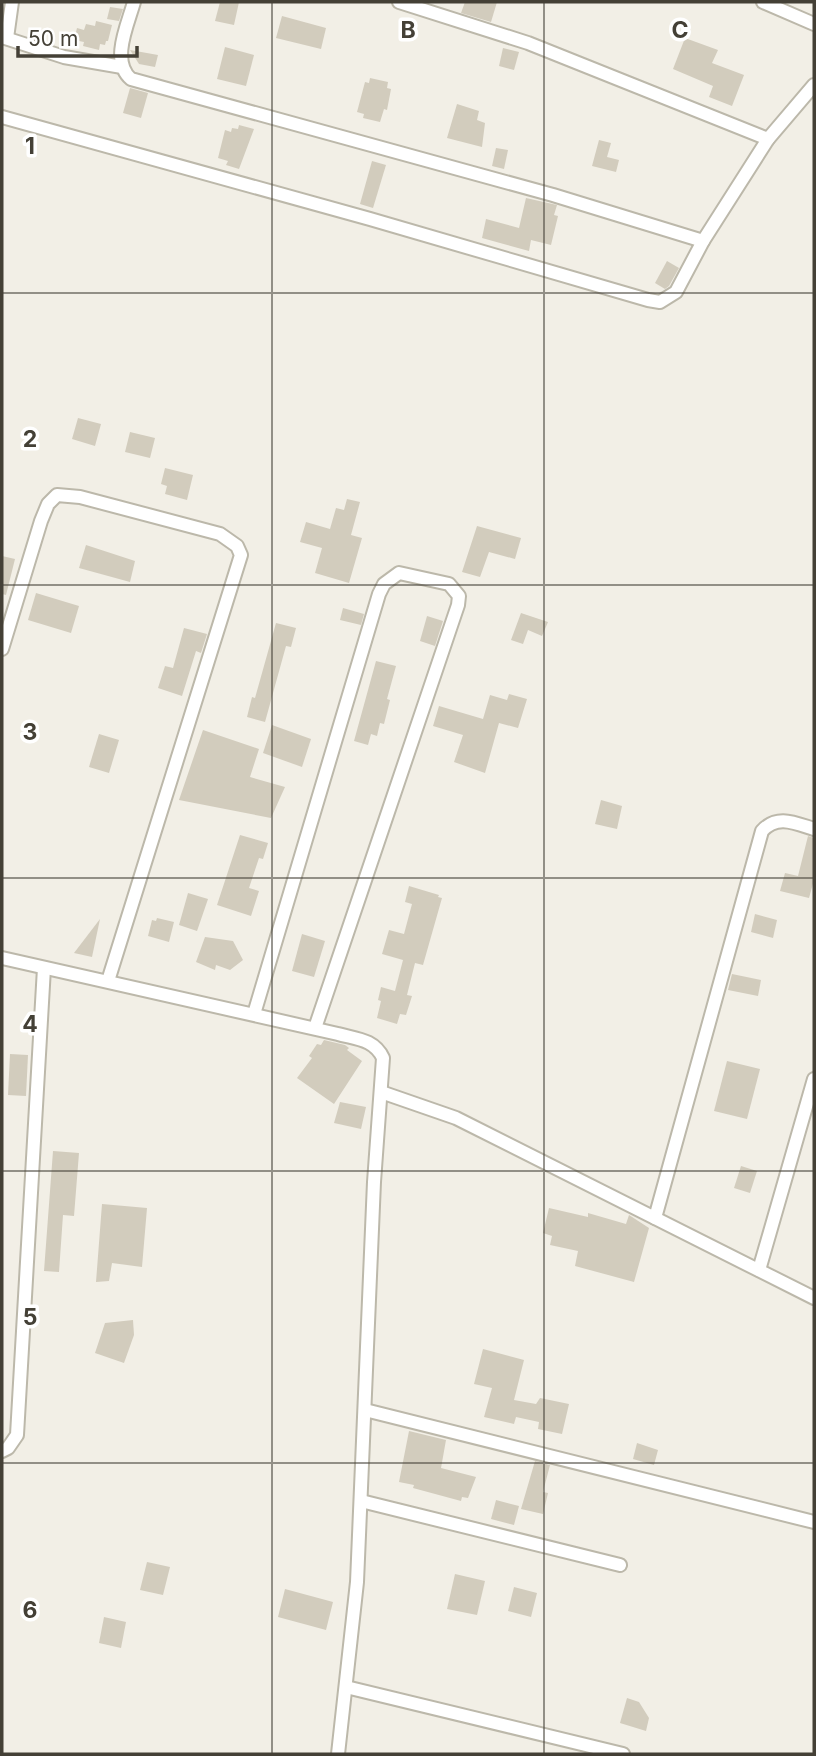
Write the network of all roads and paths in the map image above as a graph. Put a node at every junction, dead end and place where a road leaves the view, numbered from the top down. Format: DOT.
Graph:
graph roads {
  1 [pos="12,2"];
  2 [pos="134,2"];
  3 [pos="399,2"];
  4 [pos="763,2"];
  5 [pos="814,24"];
  6 [pos="4,37"];
  7 [pos="122,67"];
  8 [pos="814,85"];
  9 [pos="2,117"];
  10 [pos="768,139"];
  11 [pos="703,241"];
  12 [pos="2,649"];
  13 [pos="814,829"];
  14 [pos="2,958"];
  15 [pos="44,968"];
  16 [pos="108,982"];
  17 [pos="254,1014"];
  18 [pos="315,1028"];
  19 [pos="814,1079"];
  20 [pos="381,1092"];
  21 [pos="655,1218"];
  22 [pos="759,1270"];
  23 [pos="814,1298"];
  24 [pos="365,1410"];
  25 [pos="2,1451"];
  26 [pos="361,1501"];
  27 [pos="814,1522"];
  28 [pos="620,1565"];
  29 [pos="346,1687"];
  30 [pos="338,1754"];
  31 [pos="623,1754"];
  1 -- 6 [label="street"];
  2 -- 7 [label="street"];
  3 -- 10 [label="street"];
  4 -- 5 [label="street"];
  6 -- 7 [label="street"];
  7 -- 11 [label="street"];
  8 -- 10 [label="street"];
  9 -- 11 [label="street"];
  10 -- 11 [label="street"];
  12 -- 16 [label="street"];
  13 -- 21 [label="street"];
  14 -- 15 [label="street"];
  15 -- 16 [label="street"];
  15 -- 25 [label="street"];
  16 -- 17 [label="street"];
  17 -- 18 [label="street"];
  17 -- 18 [label="street"];
  18 -- 20 [label="street"];
  19 -- 22 [label="street"];
  20 -- 21 [label="street"];
  20 -- 24 [label="street"];
  21 -- 22 [label="street"];
  22 -- 23 [label="street"];
  24 -- 26 [label="street"];
  24 -- 27 [label="street"];
  26 -- 28 [label="street"];
  26 -- 29 [label="street"];
  29 -- 30 [label="street"];
  29 -- 31 [label="street"];
}
